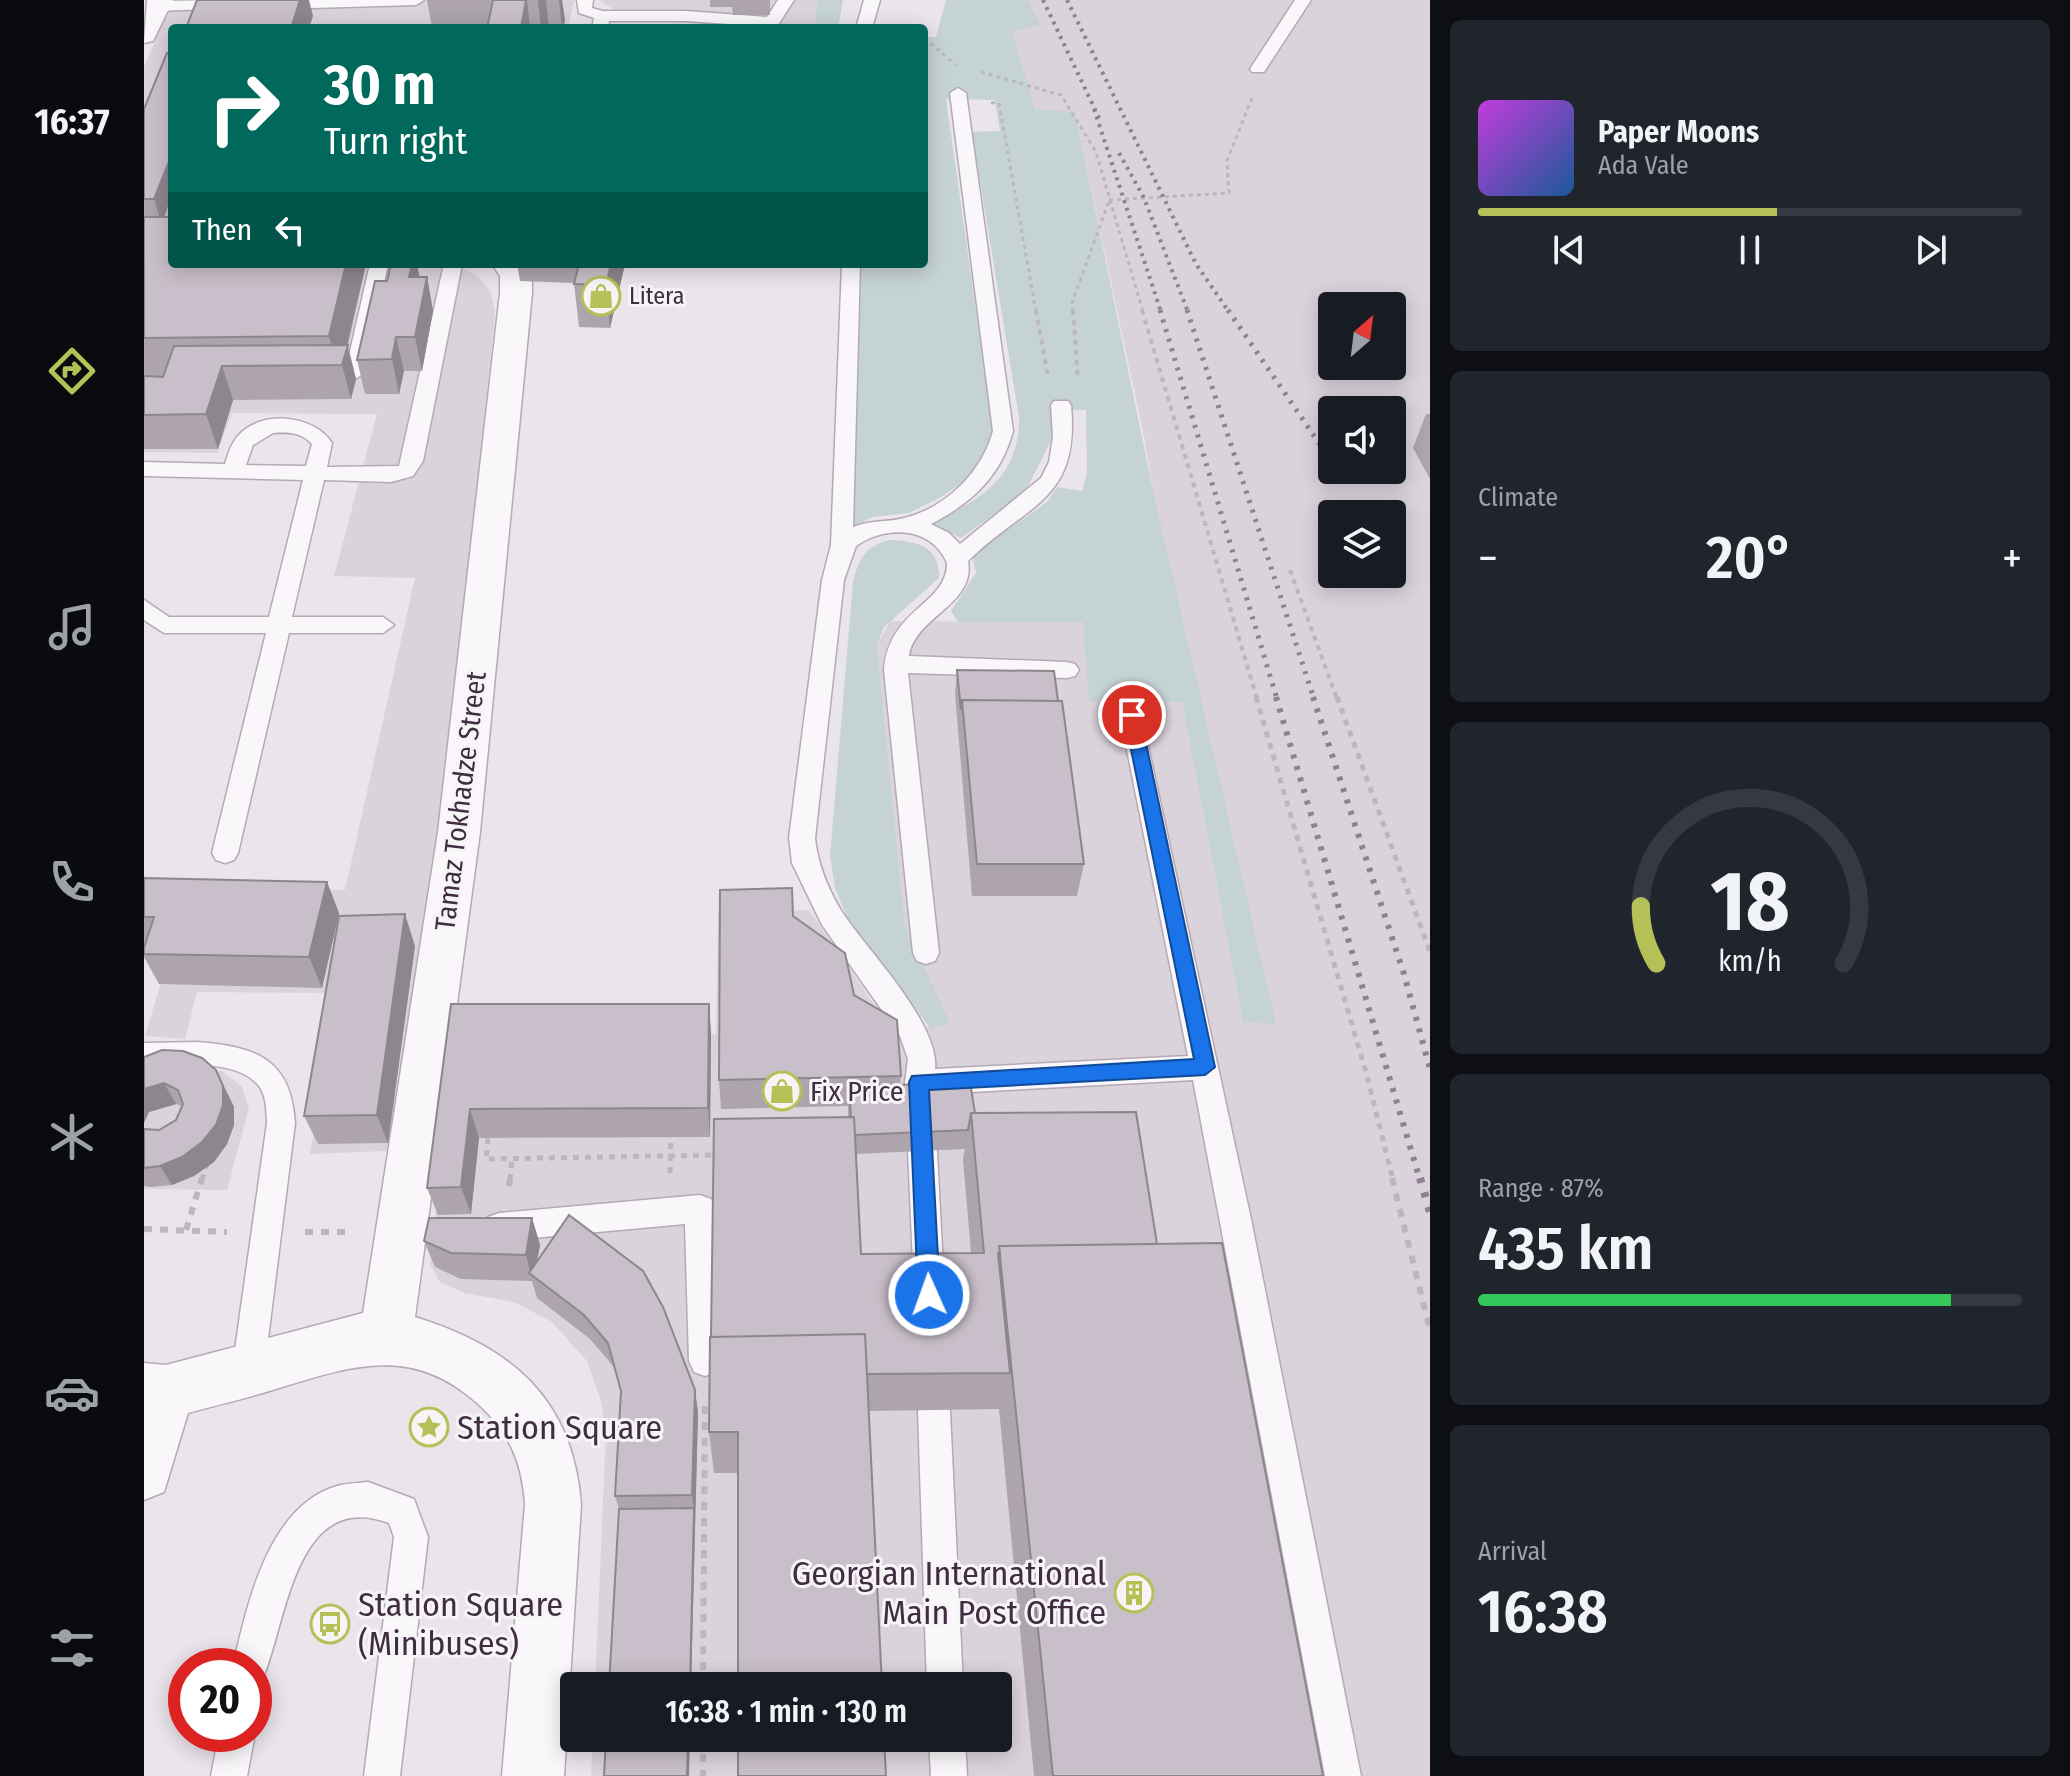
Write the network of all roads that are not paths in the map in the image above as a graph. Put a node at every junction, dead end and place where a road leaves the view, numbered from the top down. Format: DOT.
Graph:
graph roads {
  1 [pos="416,0"];
  2 [pos="585,0"];
  3 [pos="786,0"];
  4 [pos="872,0"];
  5 [pos="1303,0"];
  6 [pos="341,2"];
  7 [pos="159,3"];
  8 [pos="601,22"];
  9 [pos="865,24"];
  10 [pos="144,35"];
  11 [pos="1258,69"];
  12 [pos="958,93"];
  13 [pos="378,268"];
  14 [pos="452,268"];
  15 [pos="511,268"];
  16 [pos="851,268"];
  17 [pos="355,373"];
  18 [pos="1061,405"];
  19 [pos="148,469"];
  20 [pos="233,470"];
  21 [pos="315,472"];
  22 [pos="908,526"];
  23 [pos="842,545"];
  24 [pos="958,558"];
  25 [pos="144,608"];
  26 [pos="383,625"];
  27 [pos="279,626"];
  28 [pos="897,664"];
  29 [pos="1067,670"];
  30 [pos="1132,715"];
  31 [pos="225,853"];
  32 [pos="926,953"];
  33 [pos="144,1055"];
  34 [pos="1205,1067"];
  35 [pos="919,1082"];
  36 [pos="475,1228"];
  37 [pos="929,1295"];
  38 [pos="386,1338"];
  39 [pos="705,1361"];
  40 [pos="248,1371"];
  41 [pos="155,1391"];
  42 [pos="934,1411"];
  43 [pos="144,1472"];
  44 [pos="256,1648"];
  45 [pos="944,1672"];
  46 [pos="234,1752"];
  47 [pos="948,1752"];
  48 [pos="229,1776"];
  49 [pos="382,1776"];
  50 [pos="533,1776"];
  51 [pos="949,1776"];
  52 [pos="1343,1776"];
  1 -- 6 [label="lane"];
  2 -- 8 [label="lane"];
  3 -- 8 [label="lane"];
  4 -- 9 [label="lane"];
  5 -- 11 [label="lane"];
  6 -- 7 [label="lane"];
  7 -- 10 [label="street"];
  12 -- 22 [label="lane"];
  13 -- 17 [label="lane"];
  14 -- 21 [label="lane"];
  15 -- 38 [label="street, Tamaz Tokhadze Street"];
  16 -- 23 [label="lane"];
  18 -- 24 [label="lane"];
  19 -- 20 [label="lane"];
  20 -- 21 [label="lane"];
  20 -- 21 [label="lane"];
  21 -- 27 [label="lane"];
  22 -- 23 [label="lane"];
  22 -- 24 [label="lane"];
  23 -- 35 [label="lane"];
  24 -- 28 [label="lane"];
  25 -- 27 [label="lane"];
  26 -- 27 [label="lane"];
  27 -- 31 [label="lane"];
  28 -- 29 [label="lane"];
  28 -- 32 [label="lane"];
  30 -- 34 [label="lane"];
  33 -- 40 [label="lane"];
  34 -- 35 [label="lane"];
  34 -- 52 [label="lane"];
  35 -- 37 [label="lane"];
  36 -- 39 [label="lane"];
  38 -- 40 [label="street"];
  38 -- 50 [label="street"];
  40 -- 41 [label="street"];
  41 -- 43 [label="street"];
  42 -- 45 [label="lane"];
  44 -- 49 [label="lane"];
  46 -- 48 [label="lane"];
  47 -- 51 [label="lane"];
}
